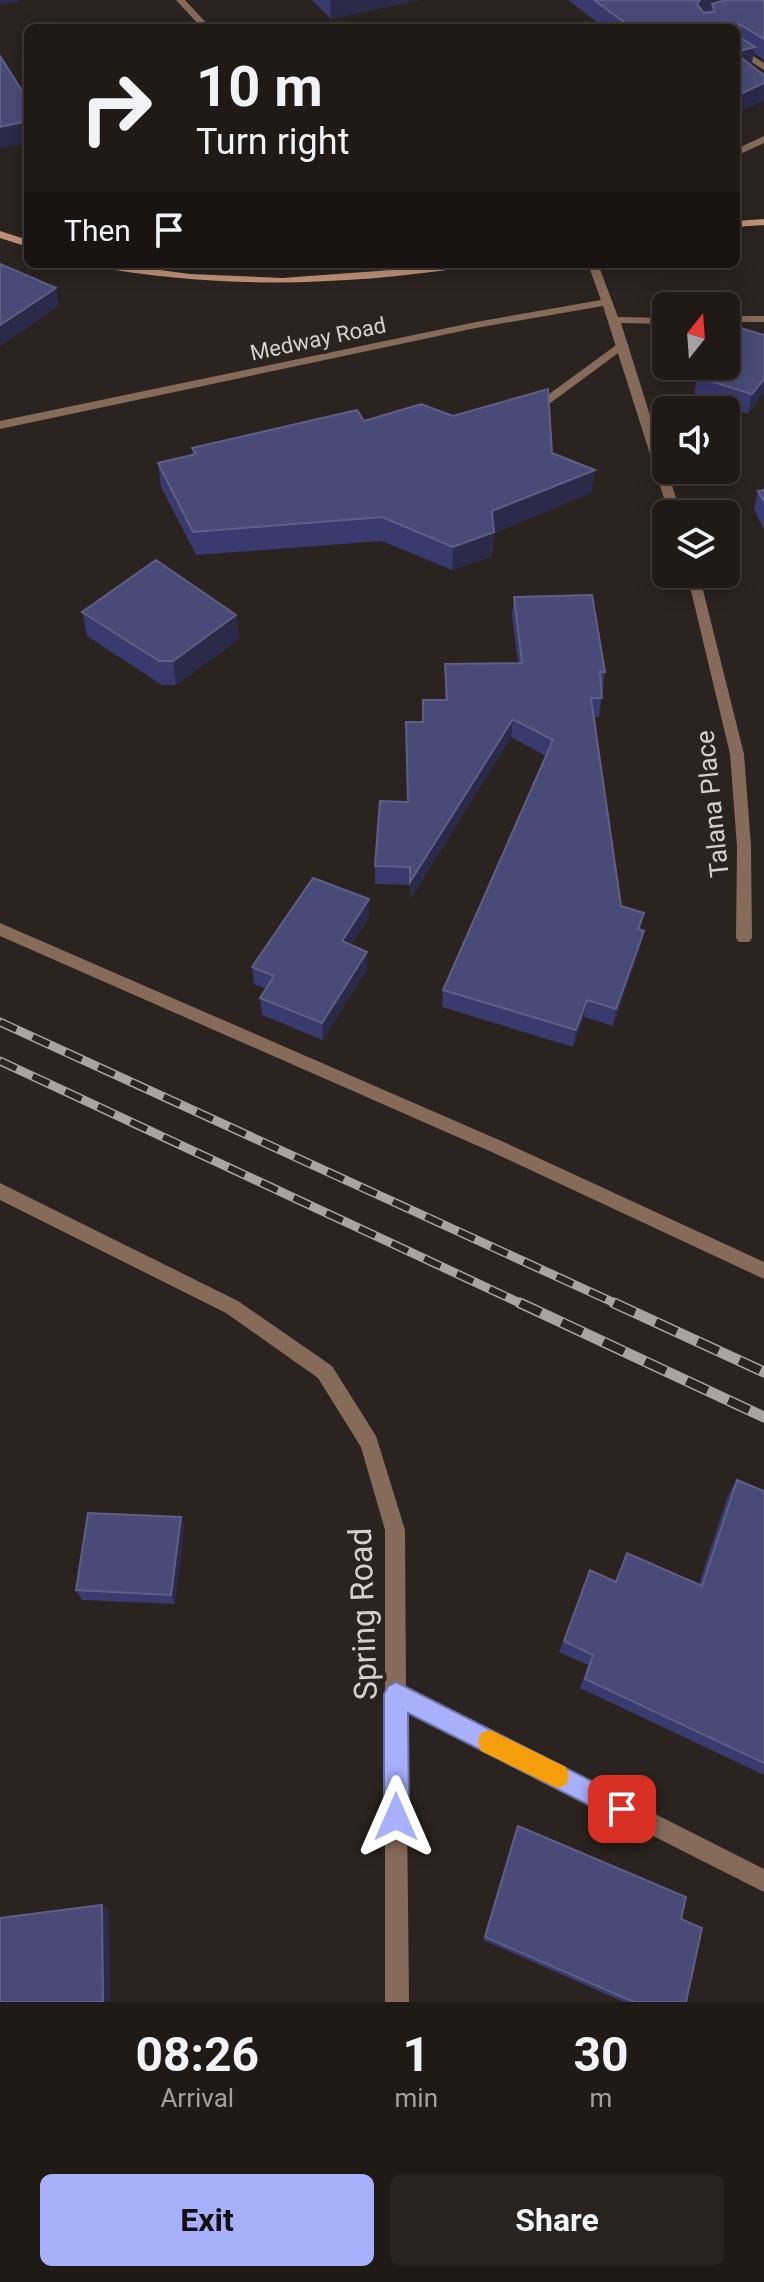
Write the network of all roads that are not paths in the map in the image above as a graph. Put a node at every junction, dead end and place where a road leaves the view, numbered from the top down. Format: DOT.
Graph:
graph roads {
  1 [pos="180,0"];
  2 [pos="203,24"];
  3 [pos="740,51"];
  4 [pos="764,67"];
  5 [pos="764,139"];
  6 [pos="740,151"];
  7 [pos="764,222"];
  8 [pos="740,223"];
  9 [pos="0,234"];
  10 [pos="24,243"];
  11 [pos="117,268"];
  12 [pos="420,268"];
  13 [pos="594,268"];
  14 [pos="606,302"];
  15 [pos="740,319"];
  16 [pos="764,319"];
  17 [pos="615,320"];
  18 [pos="652,321"];
  19 [pos="623,345"];
  20 [pos="545,402"];
  21 [pos="0,425"];
  22 [pos="671,500"];
  23 [pos="696,588"];
  24 [pos="0,929"];
  25 [pos="744,938"];
  26 [pos="0,1191"];
  27 [pos="764,1271"];
  28 [pos="396,1694"];
  29 [pos="764,1881"];
  30 [pos="397,2002"];
  1 -- 2 [label="street"];
  3 -- 4 [label="street"];
  5 -- 6 [label="street"];
  7 -- 8 [label="main road"];
  9 -- 10 [label="main road"];
  11 -- 12 [label="main road"];
  13 -- 14 [label="street"];
  14 -- 17 [label="street"];
  14 -- 21 [label="street, Medway Road"];
  15 -- 16 [label="street"];
  17 -- 18 [label="street"];
  17 -- 19 [label="street"];
  19 -- 20 [label="street"];
  19 -- 22 [label="street"];
  23 -- 25 [label="street, Talana Place"];
  24 -- 27 [label="street"];
  26 -- 28 [label="street, Spring Road"];
  28 -- 29 [label="street"];
  28 -- 30 [label="street, Spring Road"];
}
